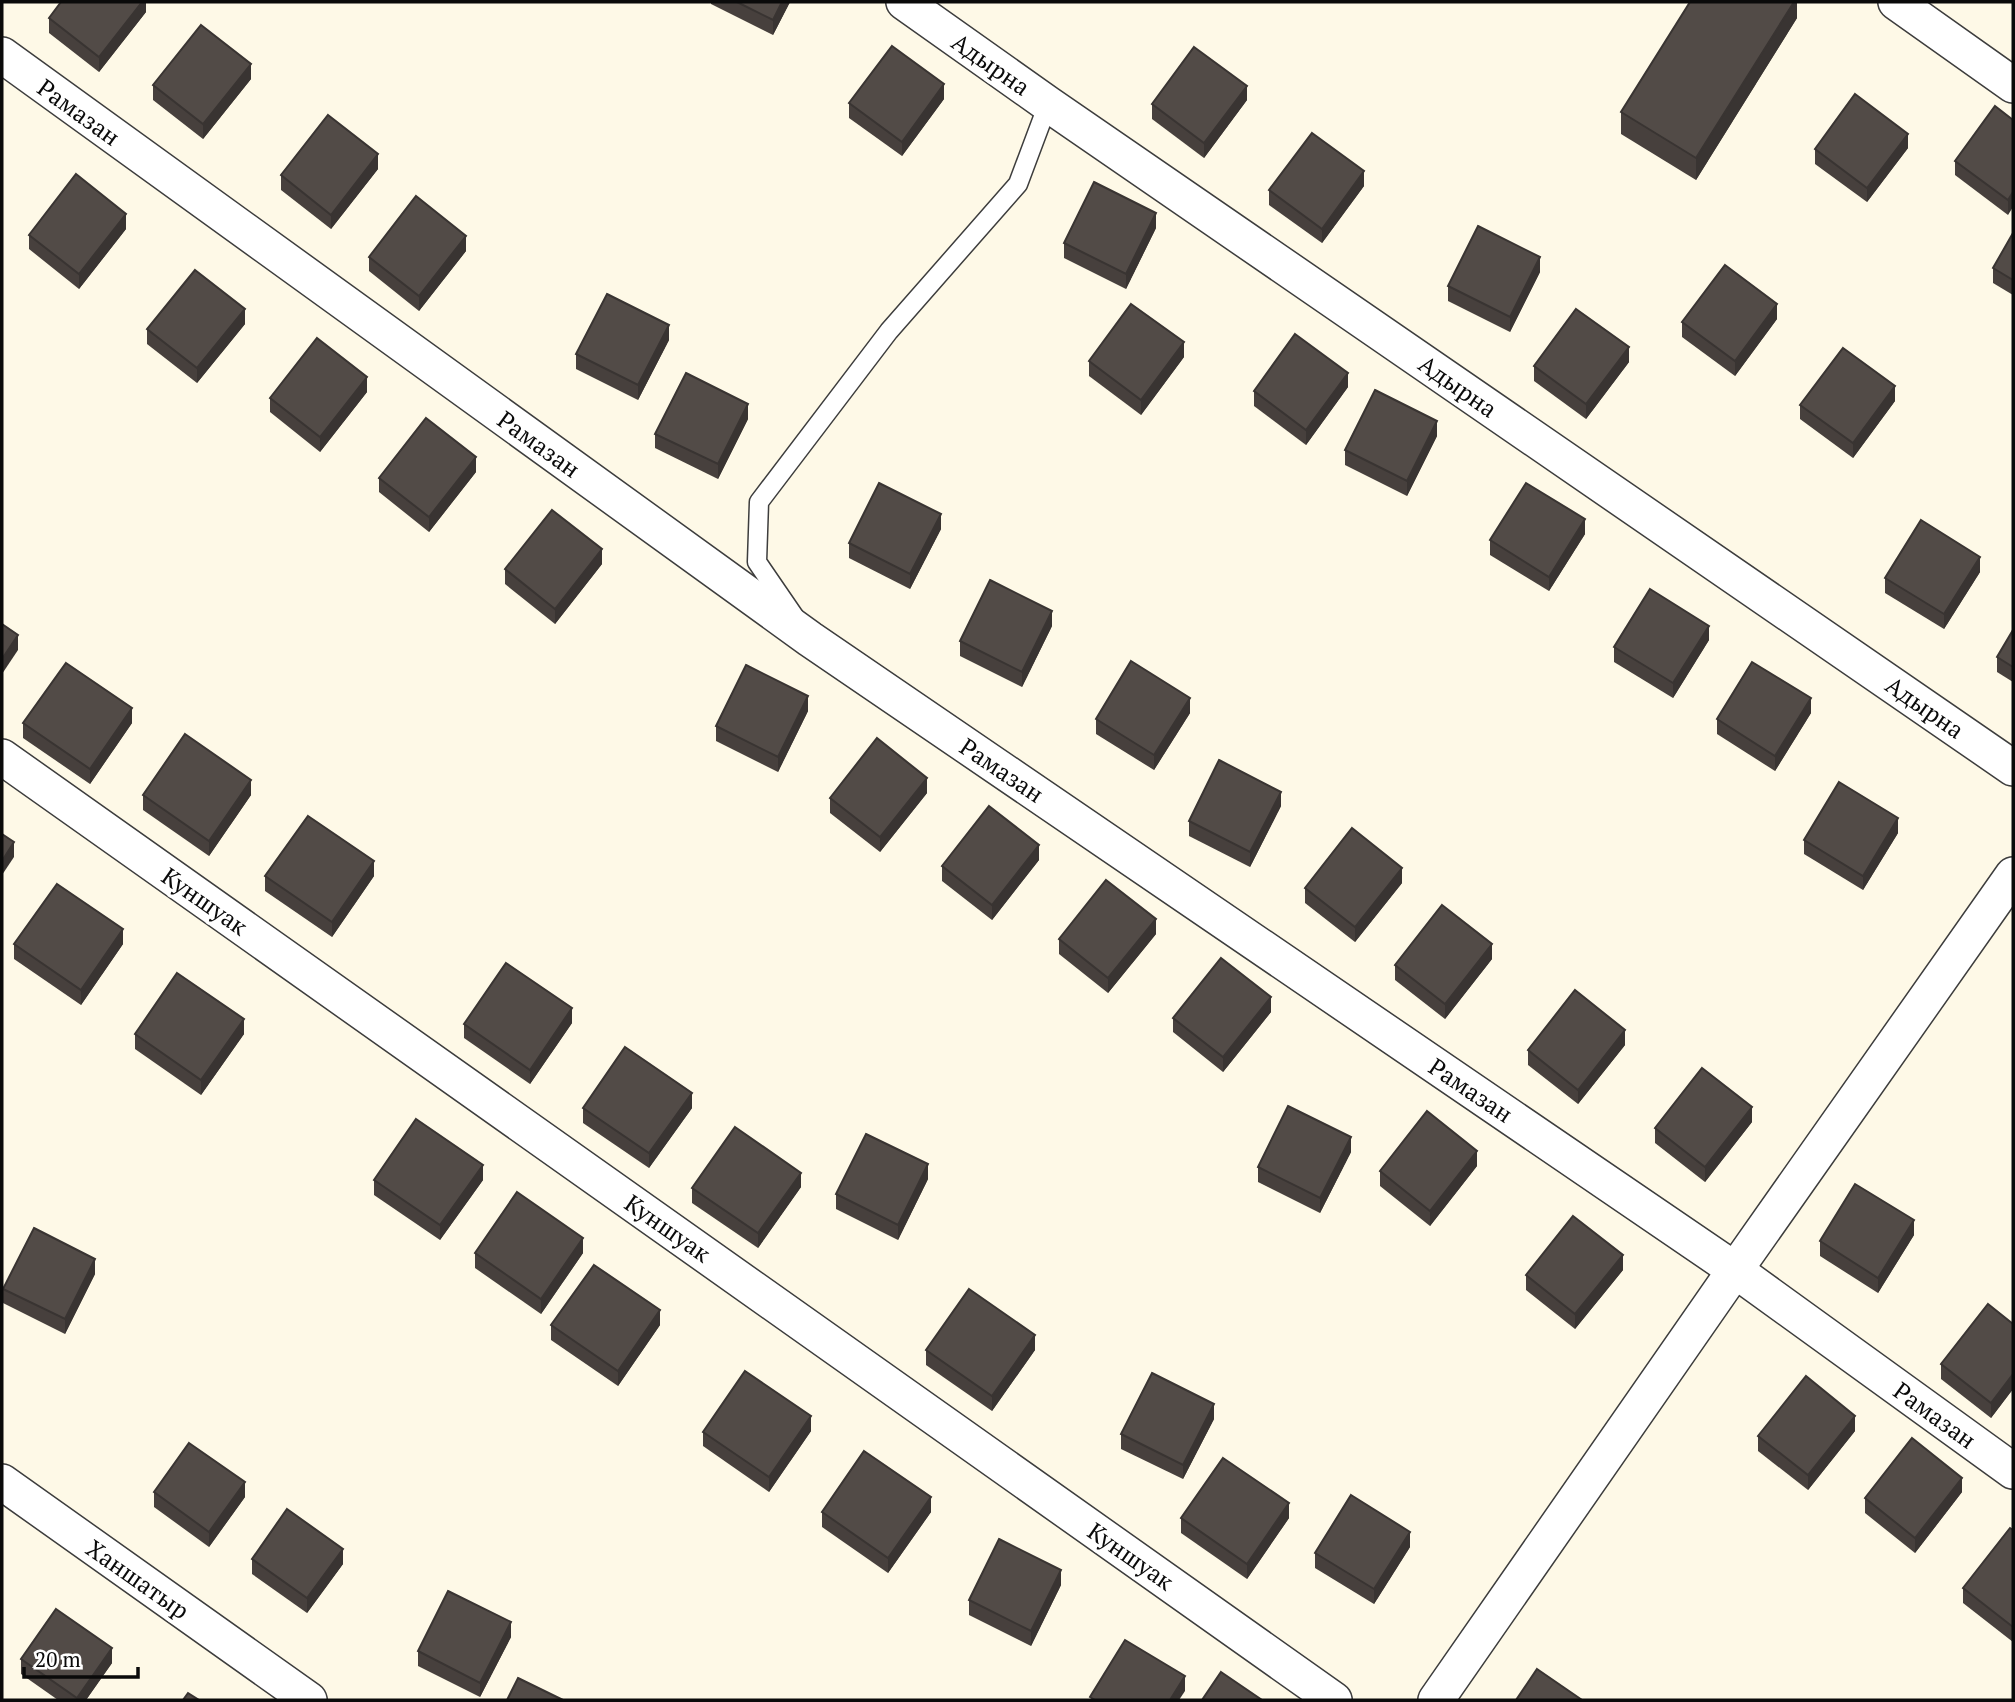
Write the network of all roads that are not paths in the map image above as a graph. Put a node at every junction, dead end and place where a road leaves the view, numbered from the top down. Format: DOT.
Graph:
graph roads {
  1 [pos="904,2"];
  2 [pos="1896,2"];
  3 [pos="2,55"];
  4 [pos="2013,85"];
  5 [pos="1048,104"];
  6 [pos="810,639"];
  7 [pos="2,757"];
  8 [pos="2013,768"];
  9 [pos="2013,876"];
  10 [pos="1735,1270"];
  11 [pos="2013,1471"];
  12 [pos="2,1482"];
  13 [pos="309,1700"];
  14 [pos="1335,1700"];
  15 [pos="1436,1700"];
  1 -- 5 [label="street, Адырна"];
  2 -- 4 [label="street"];
  3 -- 6 [label="street, Рамазан"];
  5 -- 6 [label="lane"];
  5 -- 8 [label="street, Адырна"];
  6 -- 10 [label="street, Рамазан"];
  7 -- 14 [label="street, Куншуак"];
  9 -- 10 [label="street"];
  10 -- 11 [label="street, Рамазан"];
  10 -- 15 [label="street"];
  12 -- 13 [label="street, Ханшатыр"];
}
